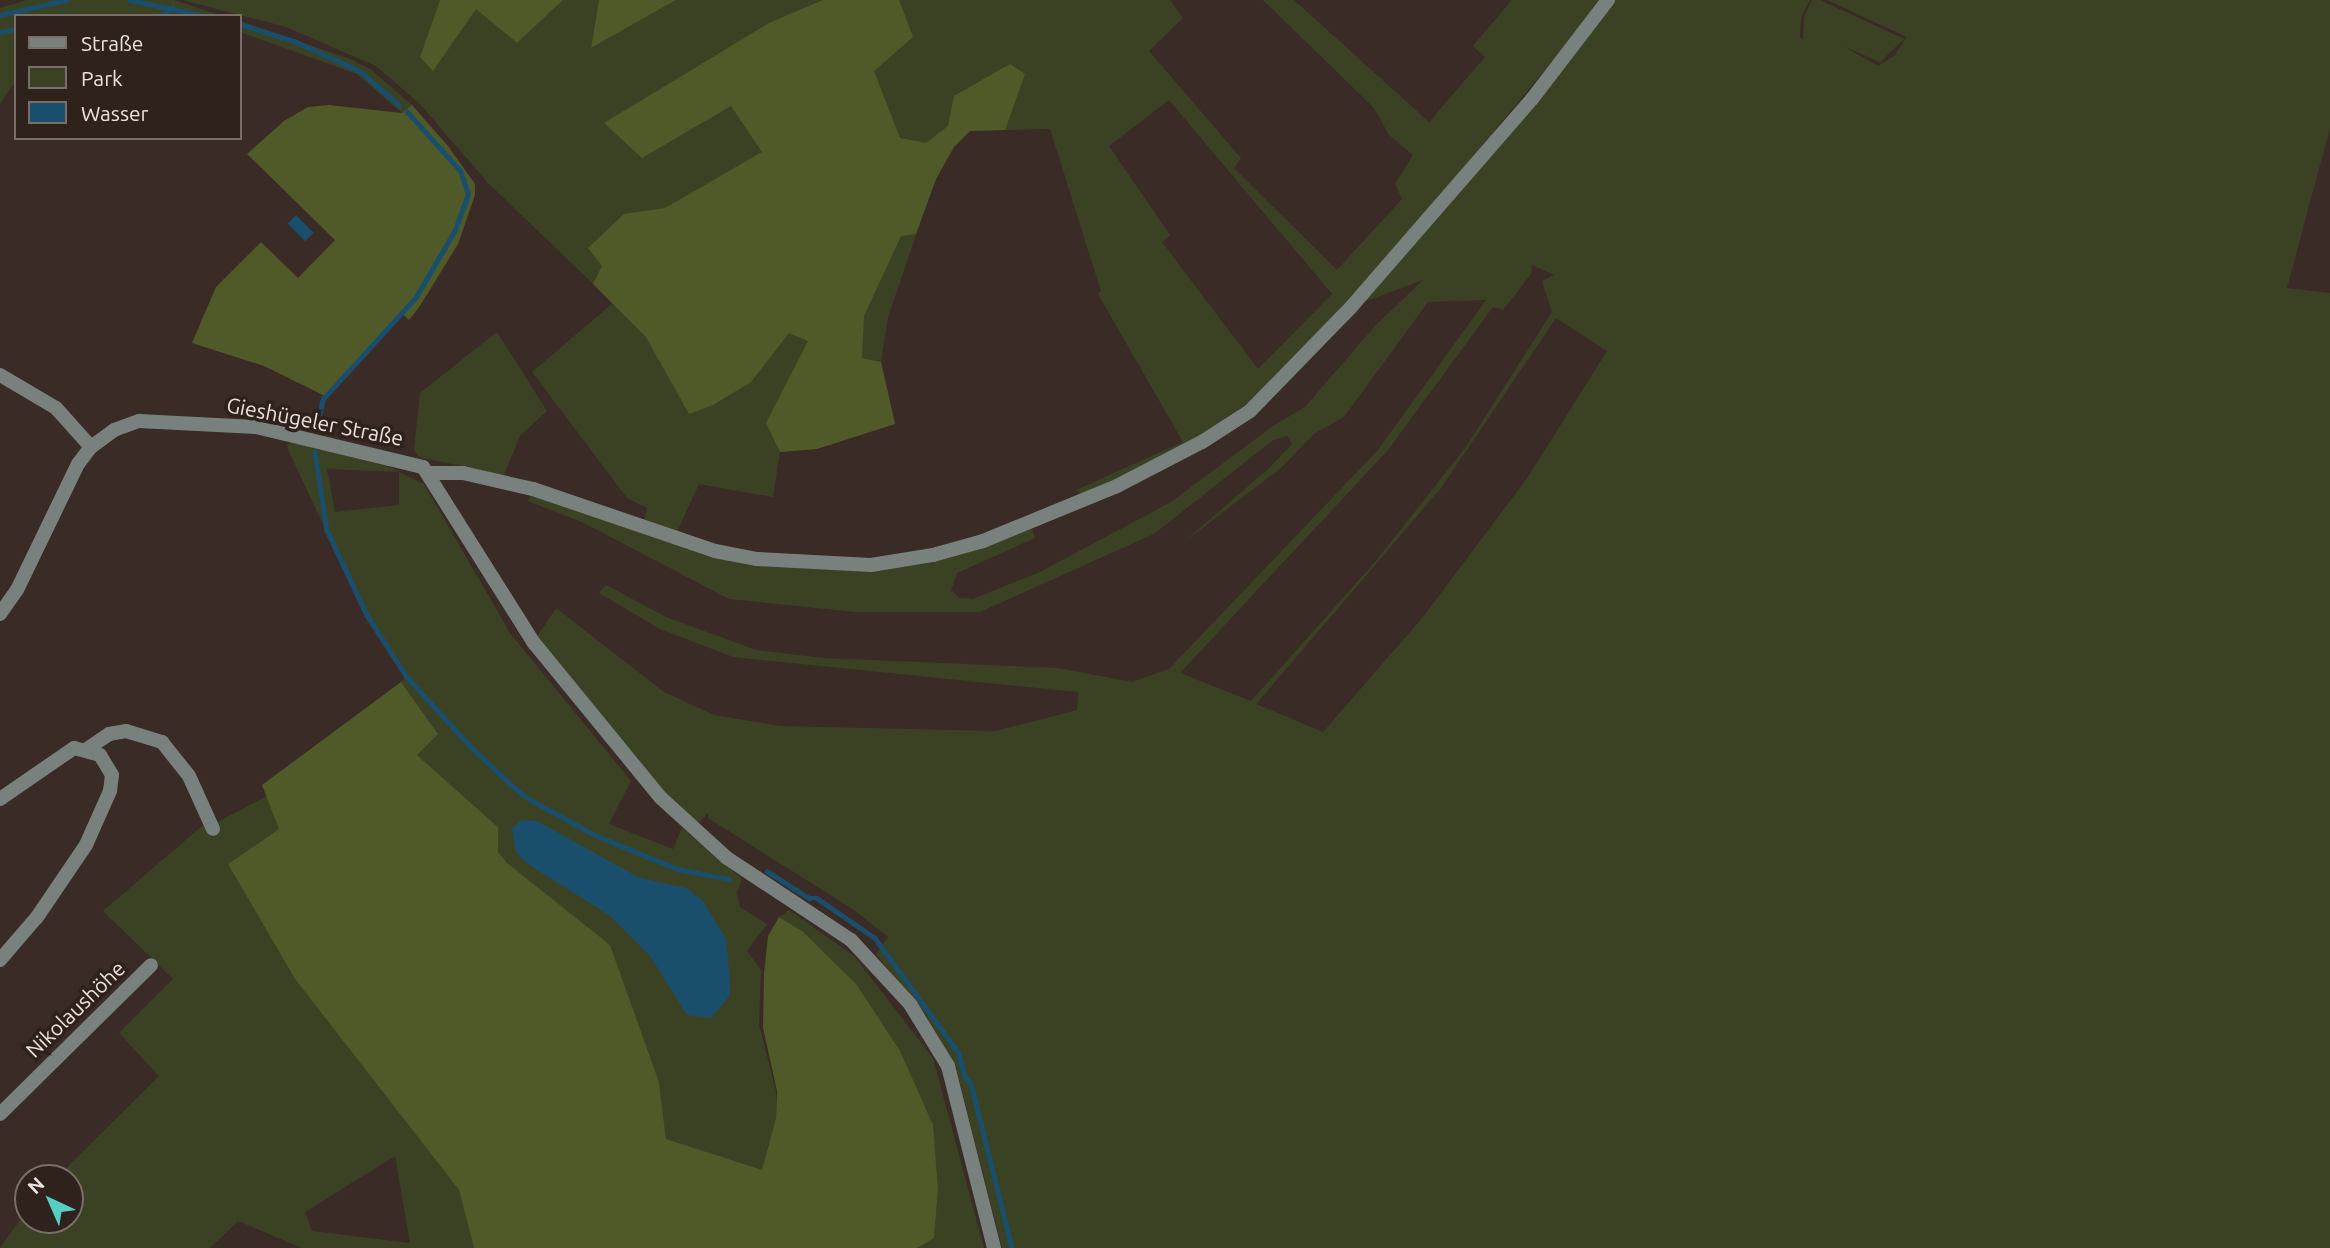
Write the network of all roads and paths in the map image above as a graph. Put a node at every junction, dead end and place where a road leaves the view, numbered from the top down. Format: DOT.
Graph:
graph roads {
  1 [pos="1608,0"];
  2 [pos="0,375"];
  3 [pos="91,447"];
  4 [pos="427,470"];
  5 [pos="0,614"];
  6 [pos="87,749"];
  7 [pos="0,799"];
  8 [pos="212,829"];
  9 [pos="0,960"];
  10 [pos="151,965"];
  11 [pos="0,1114"];
  12 [pos="994,1248"];
  1 -- 4 [label="street"];
  2 -- 3 [label="street"];
  3 -- 4 [label="street, Gieshügeler Straße"];
  3 -- 5 [label="street, Gieshügeler Straße"];
  4 -- 12 [label="street"];
  6 -- 7 [label="street"];
  6 -- 8 [label="street"];
  6 -- 9 [label="street"];
  10 -- 11 [label="street, Nikolaushöhe"];
}
